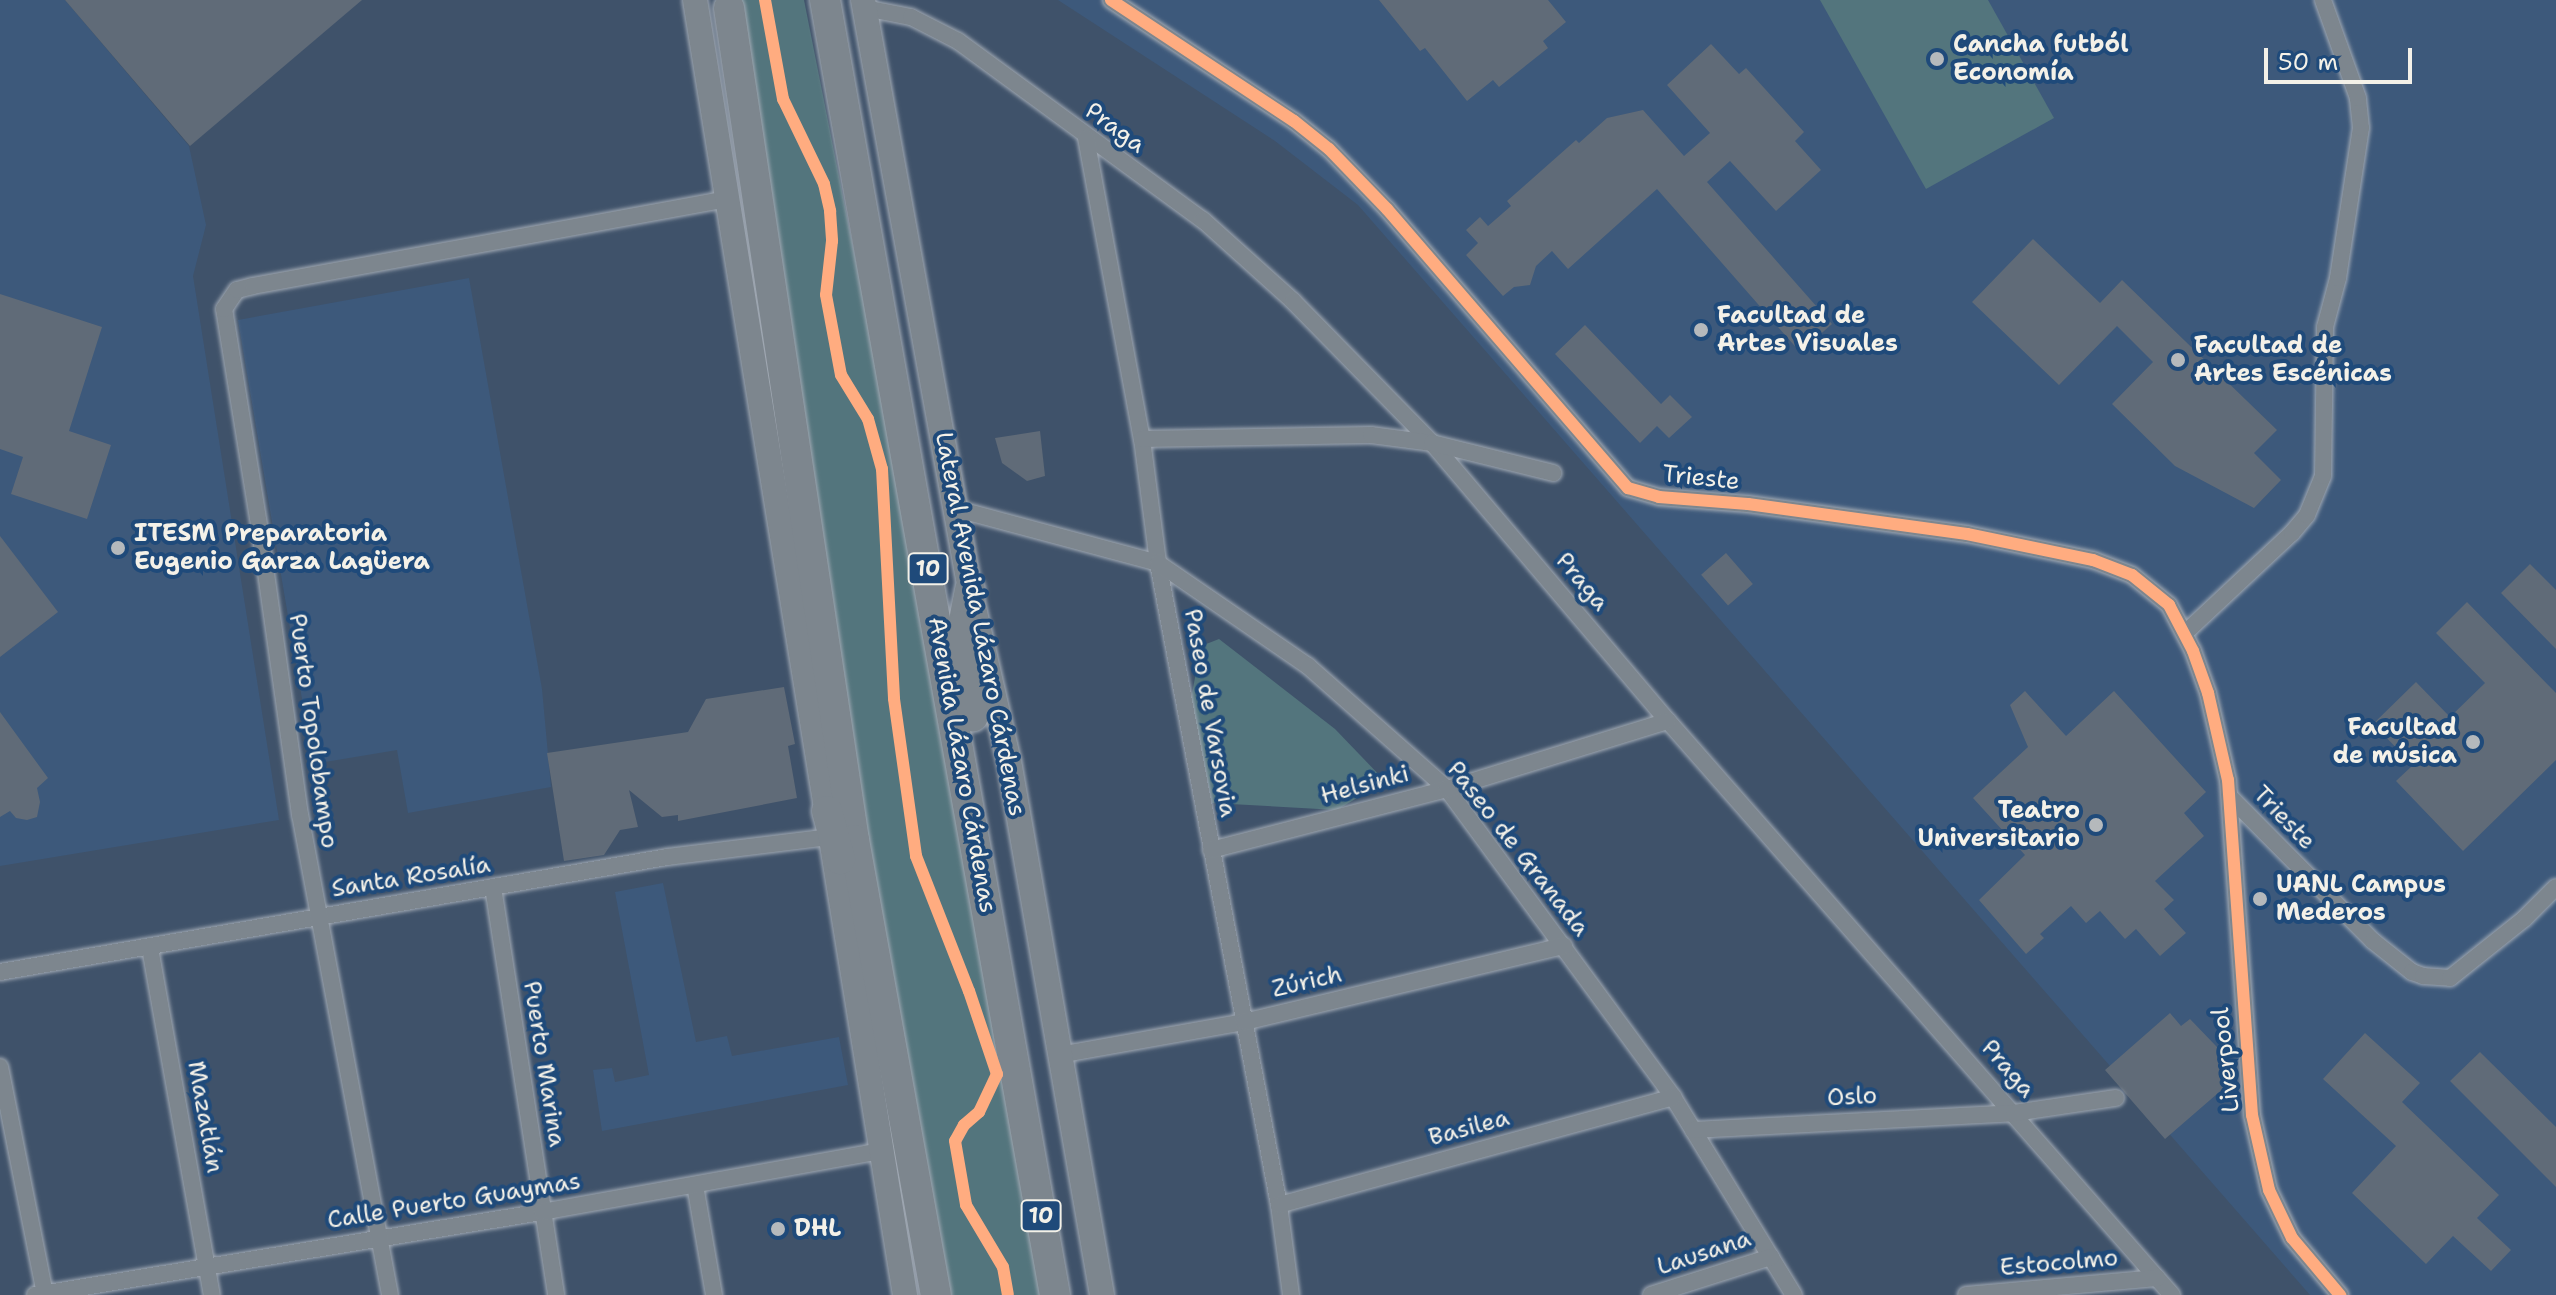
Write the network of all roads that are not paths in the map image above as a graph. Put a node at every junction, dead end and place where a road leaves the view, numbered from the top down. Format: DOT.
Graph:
graph roads {
  1 [pos="695,0"];
  2 [pos="825,0"];
  3 [pos="1111,0"];
  4 [pos="2323,0"];
  5 [pos="864,4"];
  6 [pos="729,8"];
  7 [pos="1086,138"];
  8 [pos="727,199"];
  9 [pos="1142,439"];
  10 [pos="1432,443"];
  11 [pos="1553,473"];
  12 [pos="957,509"];
  13 [pos="1158,563"];
  14 [pos="970,590"];
  15 [pos="2185,633"];
  16 [pos="1668,721"];
  17 [pos="960,747"];
  18 [pos="1447,789"];
  19 [pos="2230,797"];
  20 [pos="829,824"];
  21 [pos="1211,850"];
  22 [pos="493,887"];
  23 [pos="2556,887"];
  24 [pos="318,916"];
  25 [pos="1564,946"];
  26 [pos="150,948"];
  27 [pos="0,972"];
  28 [pos="1244,1022"];
  29 [pos="1059,1055"];
  30 [pos="0,1067"];
  31 [pos="900,1088"];
  32 [pos="1673,1097"];
  33 [pos="2116,1098"];
  34 [pos="2014,1113"];
  35 [pos="1693,1130"];
  36 [pos="881,1151"];
  37 [pos="695,1185"];
  38 [pos="1279,1205"];
  39 [pos="542,1212"];
  40 [pos="380,1236"];
  41 [pos="1771,1257"];
  42 [pos="207,1267"];
  43 [pos="2157,1278"];
  44 [pos="41,1294"];
  45 [pos="212,1295"];
  46 [pos="390,1295"];
  47 [pos="556,1295"];
  48 [pos="714,1295"];
  49 [pos="905,1295"];
  50 [pos="936,1295"];
  51 [pos="1055,1295"];
  52 [pos="1102,1295"];
  53 [pos="1291,1295"];
  54 [pos="1651,1295"];
  55 [pos="1794,1295"];
  56 [pos="1966,1295"];
  57 [pos="2172,1295"];
  58 [pos="2340,1295"];
  1 -- 8 [label="main road"];
  2 -- 17 [label="highway, Avenida Lázaro Cárdenas / 10"];
  3 -- 15 [label="street, Trieste"];
  4 -- 15 [label="street"];
  5 -- 7 [label="street, Praga"];
  5 -- 12 [label="main road, Lateral Avenida Lázaro Cárdenas"];
  6 -- 31 [label="highway"];
  7 -- 9 [label="street, Paseo de Varsovia"];
  7 -- 10 [label="street, Praga"];
  8 -- 20 [label="main road"];
  8 -- 24 [label="street, Puerto Topolobampo"];
  9 -- 10 [label="street"];
  9 -- 13 [label="street, Paseo de Varsovia"];
  10 -- 11 [label="street"];
  10 -- 16 [label="street, Praga"];
  12 -- 13 [label="street, Paseo de Granada"];
  12 -- 14 [label="main road, Lateral Avenida Lázaro Cárdenas"];
  13 -- 18 [label="street, Paseo de Granada"];
  13 -- 21 [label="street, Paseo de Varsovia"];
  14 -- 17 [label="highway"];
  14 -- 29 [label="main road, Lateral Avenida Lázaro Cárdenas"];
  15 -- 19 [label="street, Trieste"];
  16 -- 18 [label="street, Helsinki"];
  16 -- 34 [label="street, Praga"];
  17 -- 51 [label="highway, Avenida Lázaro Cárdenas / 10"];
  18 -- 21 [label="street, Helsinki"];
  18 -- 25 [label="street, Paseo de Granada"];
  19 -- 23 [label="street, Trieste"];
  19 -- 58 [label="street, Liverpool"];
  20 -- 22 [label="street, Santa Rosalía"];
  20 -- 31 [label="highway"];
  20 -- 36 [label="main road"];
  21 -- 28 [label="street, Paseo de Varsovia"];
  22 -- 24 [label="street, Santa Rosalía"];
  22 -- 39 [label="street, Puerto Marina"];
  24 -- 26 [label="street, Santa Rosalía"];
  24 -- 40 [label="street, Puerto Topolobampo"];
  25 -- 28 [label="street, Zúrich"];
  25 -- 32 [label="street, Paseo de Granada"];
  26 -- 27 [label="street, Santa Rosalía"];
  26 -- 42 [label="street, Mazatlán"];
  28 -- 29 [label="street, Zúrich"];
  28 -- 38 [label="street, Paseo de Varsovia"];
  29 -- 52 [label="main road, Lateral Avenida Lázaro Cárdenas"];
  30 -- 44 [label="street"];
  31 -- 50 [label="highway"];
  32 -- 35 [label="street, Paseo de Granada"];
  32 -- 38 [label="street, Basilea"];
  33 -- 34 [label="street, Oslo"];
  34 -- 35 [label="street, Oslo"];
  34 -- 43 [label="street, Praga"];
  35 -- 41 [label="street, Paseo de Granada"];
  36 -- 37 [label="street, Calle Puerto Guaymas"];
  36 -- 49 [label="main road"];
  37 -- 39 [label="street, Calle Puerto Guaymas"];
  37 -- 48 [label="street"];
  38 -- 53 [label="street, Paseo de Varsovia"];
  39 -- 40 [label="street, Calle Puerto Guaymas"];
  39 -- 47 [label="street, Puerto Marina"];
  40 -- 42 [label="street, Calle Puerto Guaymas"];
  40 -- 46 [label="street, Puerto Topolobampo"];
  41 -- 54 [label="street, Lausana"];
  41 -- 55 [label="street, Paseo de Granada"];
  42 -- 44 [label="street, Calle Puerto Guaymas"];
  42 -- 45 [label="street, Mazatlán"];
  43 -- 56 [label="street, Estocolmo"];
  43 -- 57 [label="street, Praga"];
}
